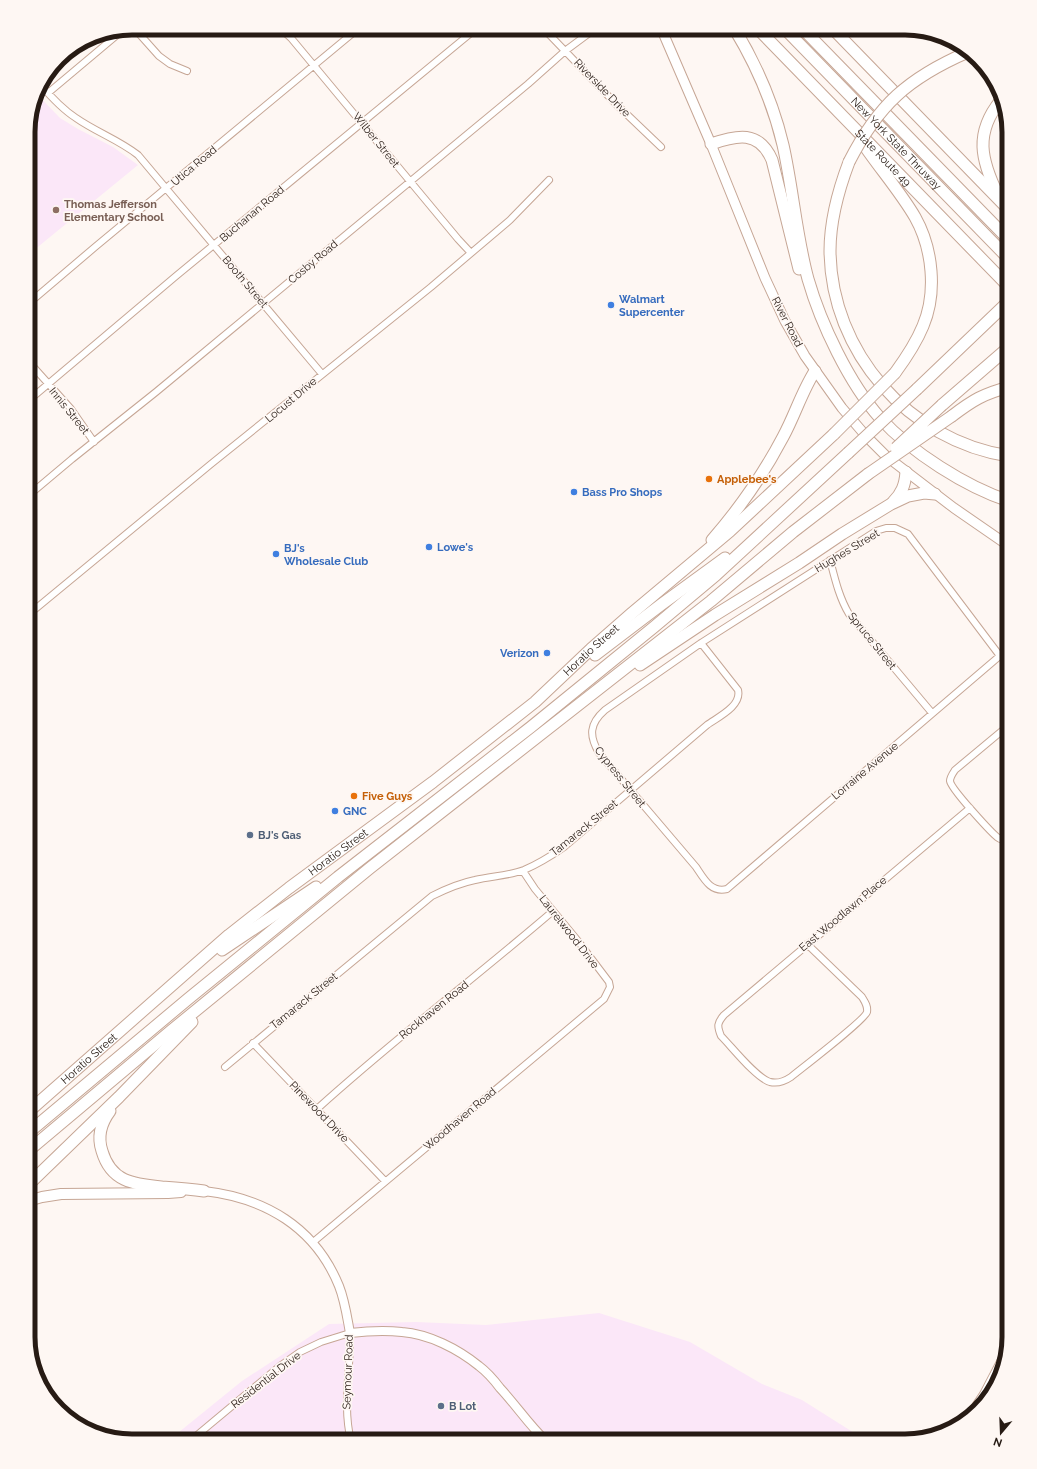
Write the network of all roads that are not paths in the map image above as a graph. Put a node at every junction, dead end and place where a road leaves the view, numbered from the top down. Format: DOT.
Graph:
graph roads {
  1 [pos="140,35"];
  2 [pos="288,35"];
  3 [pos="351,35"];
  4 [pos="468,35"];
  5 [pos="550,35"];
  6 [pos="587,35"];
  7 [pos="664,35"];
  8 [pos="738,35"];
  9 [pos="764,35"];
  10 [pos="791,35"];
  11 [pos="809,35"];
  12 [pos="839,35"];
  13 [pos="115,37"];
  14 [pos="565,51"];
  15 [pos="963,54"];
  16 [pos="314,66"];
  17 [pos="187,71"];
  18 [pos="45,89"];
  19 [pos="48,93"];
  20 [pos="998,104"];
  21 [pos="844,118"];
  22 [pos="362,123"];
  23 [pos="711,144"];
  24 [pos="661,146"];
  25 [pos="549,180"];
  26 [pos="410,181"];
  27 [pos="167,188"];
  28 [pos="1002,200"];
  29 [pos="1002,203"];
  30 [pos="1002,233"];
  31 [pos="215,245"];
  32 [pos="1002,252"];
  33 [pos="471,253"];
  34 [pos="1002,280"];
  35 [pos="35,298"];
  36 [pos="263,304"];
  37 [pos="1002,308"];
  38 [pos="1002,354"];
  39 [pos="35,369"];
  40 [pos="815,371"];
  41 [pos="322,374"];
  42 [pos="48,385"];
  43 [pos="1002,389"];
  44 [pos="861,394"];
  45 [pos="35,395"];
  46 [pos="94,442"];
  47 [pos="1002,454"];
  48 [pos="906,472"];
  49 [pos="868,474"];
  50 [pos="35,490"];
  51 [pos="935,494"];
  52 [pos="1002,498"];
  53 [pos="892,504"];
  54 [pos="757,536"];
  55 [pos="1002,541"];
  56 [pos="830,560"];
  57 [pos="692,563"];
  58 [pos="35,609"];
  59 [pos="701,643"];
  60 [pos="1000,656"];
  61 [pos="560,680"];
  62 [pos="585,700"];
  63 [pos="932,714"];
  64 [pos="1002,731"];
  65 [pos="631,791"];
  66 [pos="970,808"];
  67 [pos="1002,839"];
  68 [pos="523,870"];
  69 [pos="338,876"];
  70 [pos="719,890"];
  71 [pos="553,911"];
  72 [pos="807,944"];
  73 [pos="234,980"];
  74 [pos="171,986"];
  75 [pos="607,995"];
  76 [pos="253,1043"];
  77 [pos="225,1067"];
  78 [pos="120,1097"];
  79 [pos="35,1106"];
  80 [pos="317,1109"];
  81 [pos="35,1127"];
  82 [pos="35,1145"];
  83 [pos="35,1178"];
  84 [pos="385,1181"];
  85 [pos="204,1191"];
  86 [pos="35,1199"];
  87 [pos="312,1243"];
  88 [pos="350,1333"];
  89 [pos="998,1366"];
  90 [pos="980,1398"];
  91 [pos="198,1434"];
  92 [pos="350,1434"];
  93 [pos="540,1434"];
  1 -- 17 [label="street"];
  2 -- 16 [label="street, Wilber Street"];
  3 -- 16 [label="street, Utica Road"];
  4 -- 22 [label="street, Buchanan Road"];
  5 -- 14 [label="street, Riverside Drive"];
  6 -- 14 [label="street, Cosby Road"];
  7 -- 23 [label="main road, River Road"];
  8 -- 44 [label="highway"];
  9 -- 21 [label="highway, State Route 49"];
  10 -- 32 [label="highway, New York State Thruway"];
  11 -- 30 [label="highway, New York State Thruway"];
  12 -- 29 [label="highway"];
  13 -- 19 [label="street"];
  14 -- 24 [label="street, Riverside Drive"];
  14 -- 26 [label="street, Cosby Road"];
  15 -- 47 [label="highway, bridge"];
  16 -- 22 [label="street, Wilber Street"];
  16 -- 27 [label="street, Utica Road"];
  18 -- 19 [label="street, Booth Street"];
  19 -- 27 [label="street, Booth Street"];
  20 -- 28 [label="highway"];
  21 -- 34 [label="highway, State Route 49"];
  21 -- 57 [label="highway, bridge"];
  22 -- 26 [label="street, Wilber Street"];
  22 -- 31 [label="street, Buchanan Road"];
  23 -- 40 [label="main road, River Road"];
  23 -- 44 [label="highway"];
  25 -- 33 [label="street, Locust Drive"];
  26 -- 33 [label="street, Wilber Street"];
  26 -- 36 [label="street, Cosby Road"];
  27 -- 31 [label="street, Booth Street"];
  27 -- 35 [label="street, Utica Road"];
  31 -- 36 [label="street, Booth Street"];
  31 -- 42 [label="street, Buchanan Road"];
  33 -- 41 [label="street, Locust Drive"];
  36 -- 41 [label="street, Booth Street"];
  36 -- 46 [label="street, Cosby Road"];
  37 -- 54 [label="highway, bridge"];
  38 -- 49 [label="highway, bridge"];
  39 -- 42 [label="street, Innis Street"];
  40 -- 48 [label="main road, River Road"];
  40 -- 57 [label="highway"];
  41 -- 58 [label="street, Locust Drive"];
  42 -- 45 [label="street, Buchanan Road"];
  42 -- 46 [label="street, Innis Street"];
  43 -- 49 [label="highway, bridge"];
  44 -- 52 [label="highway"];
  46 -- 50 [label="street, Cosby Road"];
  48 -- 51 [label="main road, River Road"];
  48 -- 53 [label="highway"];
  49 -- 62 [label="highway"];
  51 -- 53 [label="highway"];
  51 -- 55 [label="main road, River Road"];
  53 -- 62 [label="highway"];
  54 -- 61 [label="highway"];
  54 -- 69 [label="highway"];
  56 -- 59 [label="street, Hughes Street"];
  56 -- 60 [label="street, Hughes Street"];
  56 -- 63 [label="street, Spruce Street"];
  57 -- 61 [label="highway, Horatio Street"];
  59 -- 65 [label="street, Tamarack Street"];
  59 -- 65 [label="street, Cypress Street"];
  60 -- 63 [label="street, Lorraine Avenue"];
  61 -- 74 [label="highway, Horatio Street"];
  62 -- 73 [label="highway"];
  63 -- 70 [label="street, Lorraine Avenue"];
  64 -- 66 [label="street"];
  65 -- 68 [label="street, Tamarack Street"];
  65 -- 70 [label="street, Cypress Street"];
  66 -- 67 [label="street"];
  66 -- 72 [label="street, East Woodlawn Place"];
  68 -- 71 [label="street, Laurelwood Drive"];
  68 -- 76 [label="street, Tamarack Street"];
  69 -- 74 [label="highway"];
  69 -- 81 [label="highway"];
  71 -- 75 [label="street, Laurelwood Drive"];
  71 -- 80 [label="street, Rockhaven Road"];
  72 -- 72 [label="street, East Woodlawn Place"];
  73 -- 78 [label="highway"];
  73 -- 82 [label="highway"];
  74 -- 79 [label="highway, Horatio Street"];
  75 -- 84 [label="street, Woodhaven Road"];
  76 -- 77 [label="street, Tamarack Street"];
  76 -- 80 [label="street, Pinewood Drive"];
  78 -- 83 [label="highway"];
  78 -- 85 [label="highway"];
  80 -- 84 [label="street, Pinewood Drive"];
  84 -- 87 [label="street, Woodhaven Road"];
  85 -- 86 [label="highway"];
  85 -- 87 [label="street, Seymour Road"];
  87 -- 88 [label="street, Seymour Road"];
  88 -- 91 [label="street, Residential Drive"];
  88 -- 92 [label="street, Seymour Road"];
  88 -- 93 [label="street"];
  89 -- 90 [label="street"];
}
